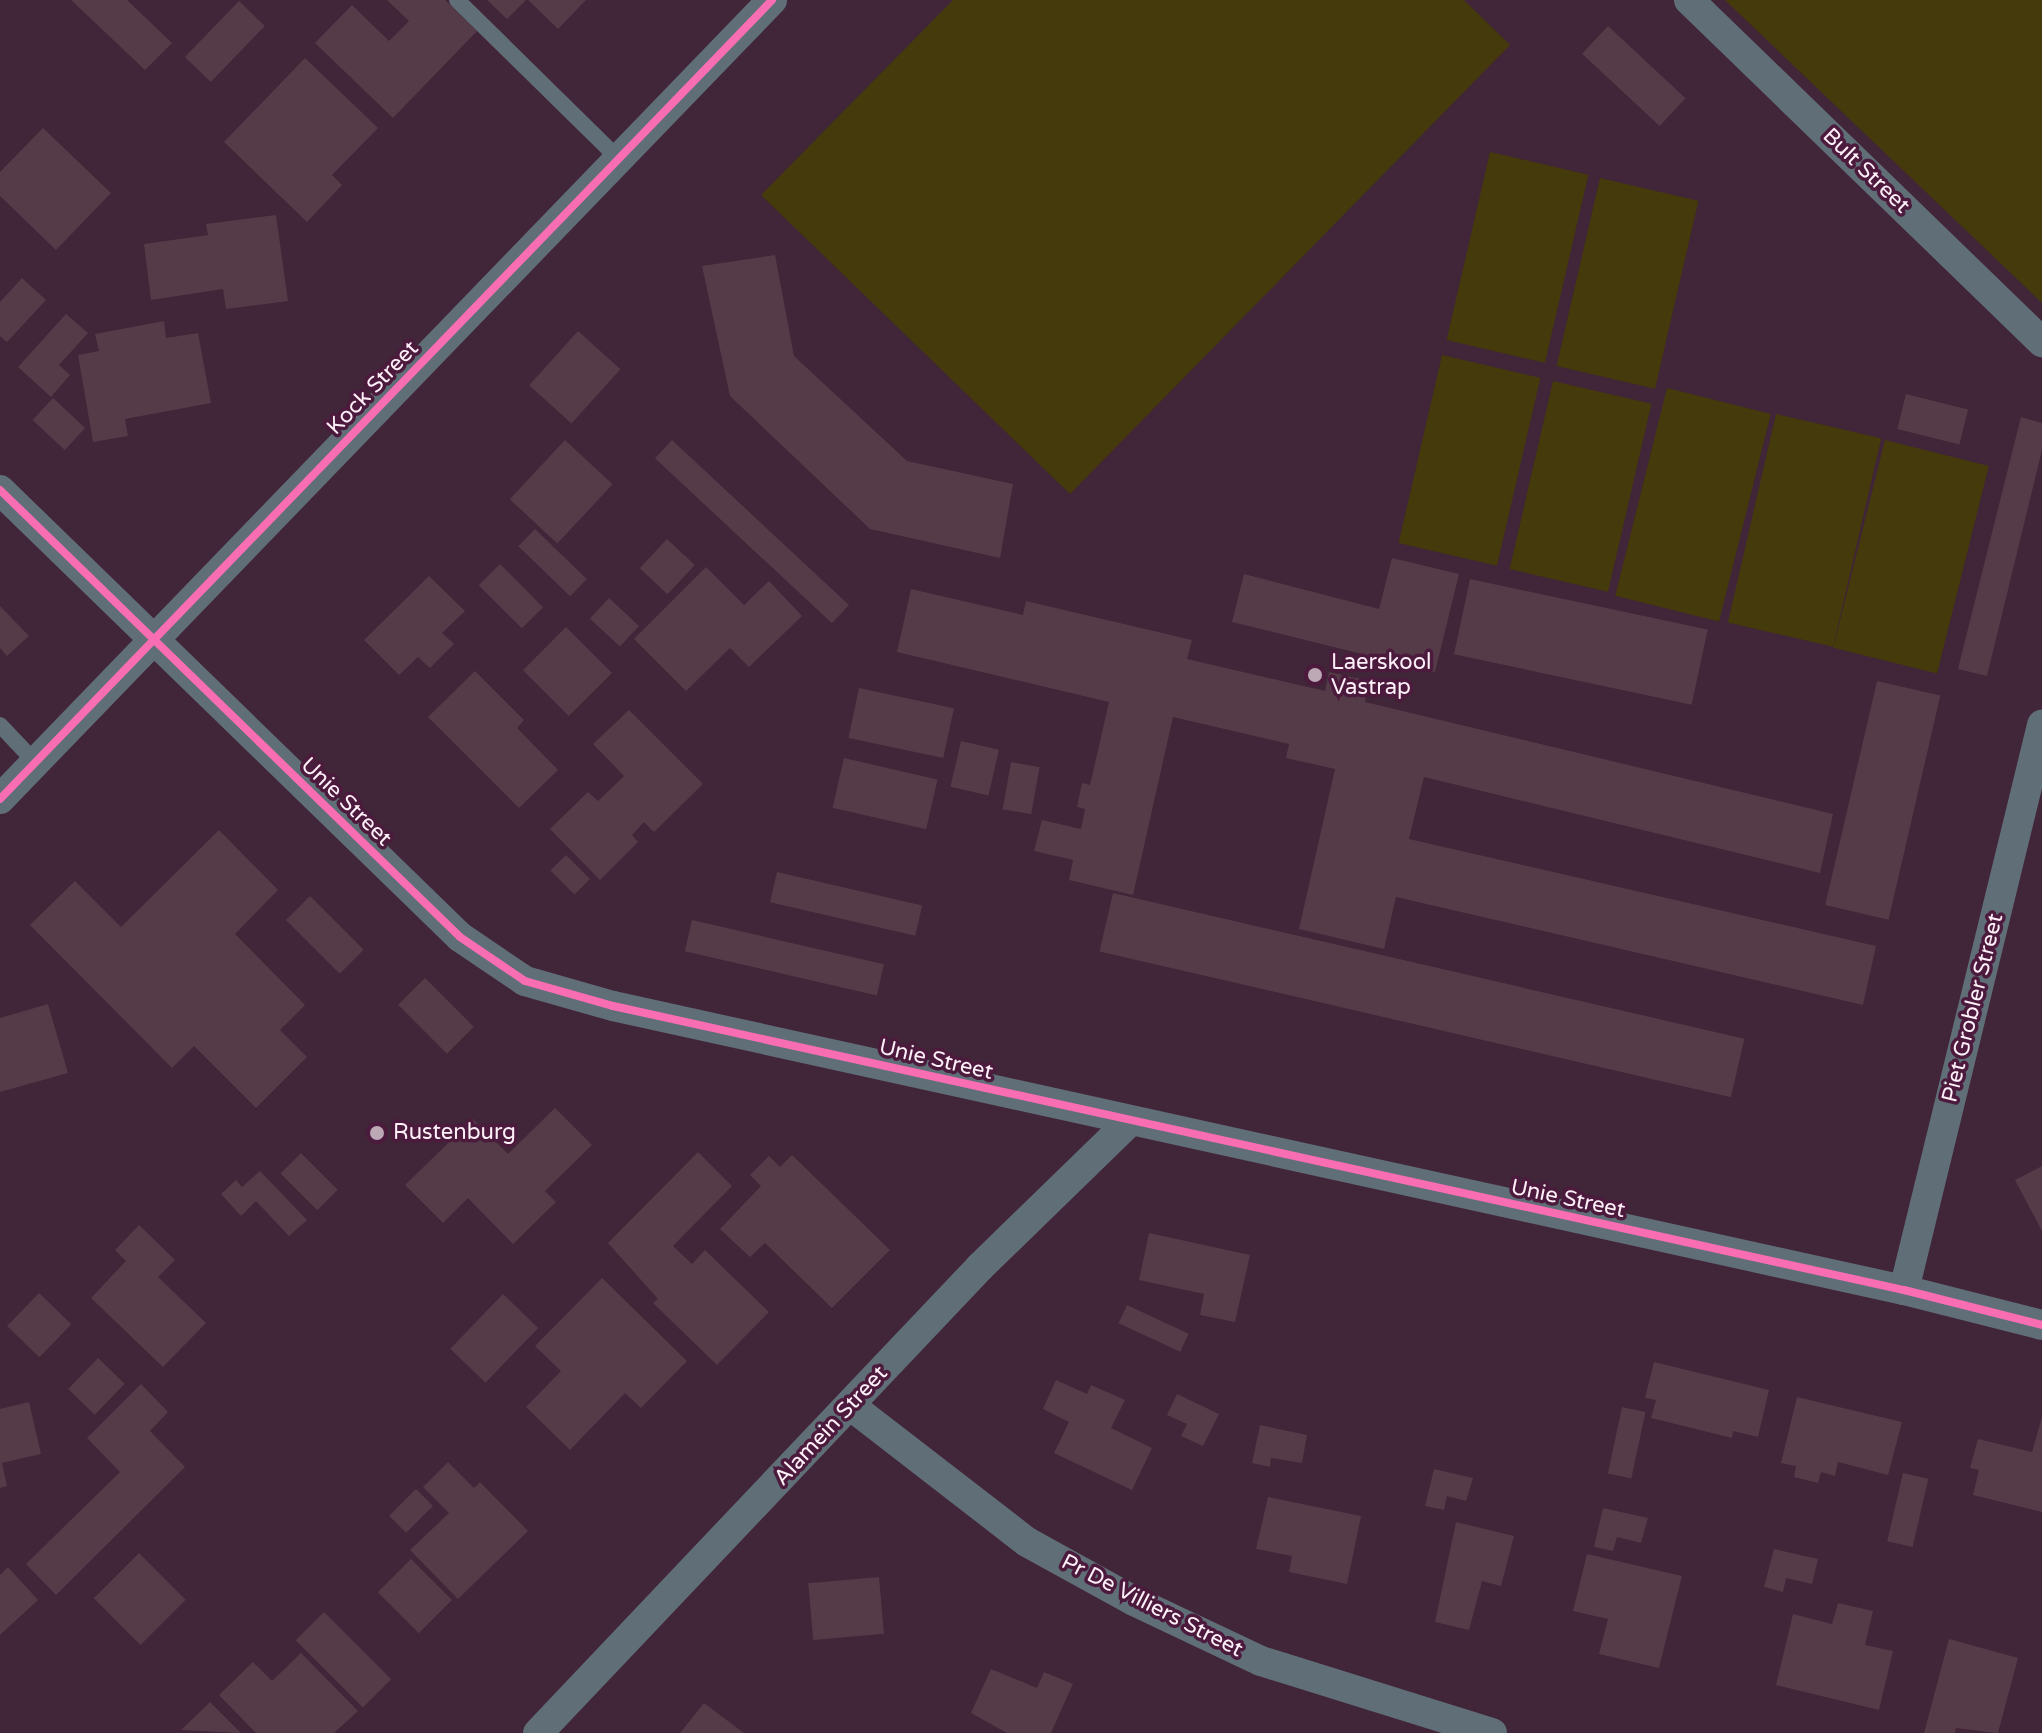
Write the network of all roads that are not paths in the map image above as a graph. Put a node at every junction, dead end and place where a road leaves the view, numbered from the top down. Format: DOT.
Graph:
graph roads {
  1 [pos="457,0"];
  2 [pos="772,0"];
  3 [pos="1689,0"];
  4 [pos="619,159"];
  5 [pos="2042,342"];
  6 [pos="0,490"];
  7 [pos="154,641"];
  8 [pos="0,725"];
  9 [pos="2042,725"];
  10 [pos="36,763"];
  11 [pos="0,799"];
  12 [pos="1129,1122"];
  13 [pos="1904,1290"];
  14 [pos="2042,1325"];
  15 [pos="851,1406"];
  16 [pos="538,1733"];
  17 [pos="1492,1733"];
  1 -- 4 [label="lane"];
  2 -- 4 [label="street, Kock Street"];
  3 -- 5 [label="street, Bult Street"];
  4 -- 7 [label="street, Kock Street"];
  6 -- 7 [label="street, Unie Street"];
  7 -- 10 [label="street, Kock Street"];
  7 -- 12 [label="street, Unie Street"];
  8 -- 10 [label="lane"];
  9 -- 13 [label="street, Piet Grobler Street"];
  10 -- 11 [label="street, Kock Street"];
  12 -- 13 [label="street, Unie Street"];
  12 -- 15 [label="street, Alamein Street"];
  13 -- 14 [label="street, Unie Street"];
  15 -- 16 [label="street, Alamein Street"];
  15 -- 17 [label="street, Pr De Villiers Street"];
}
